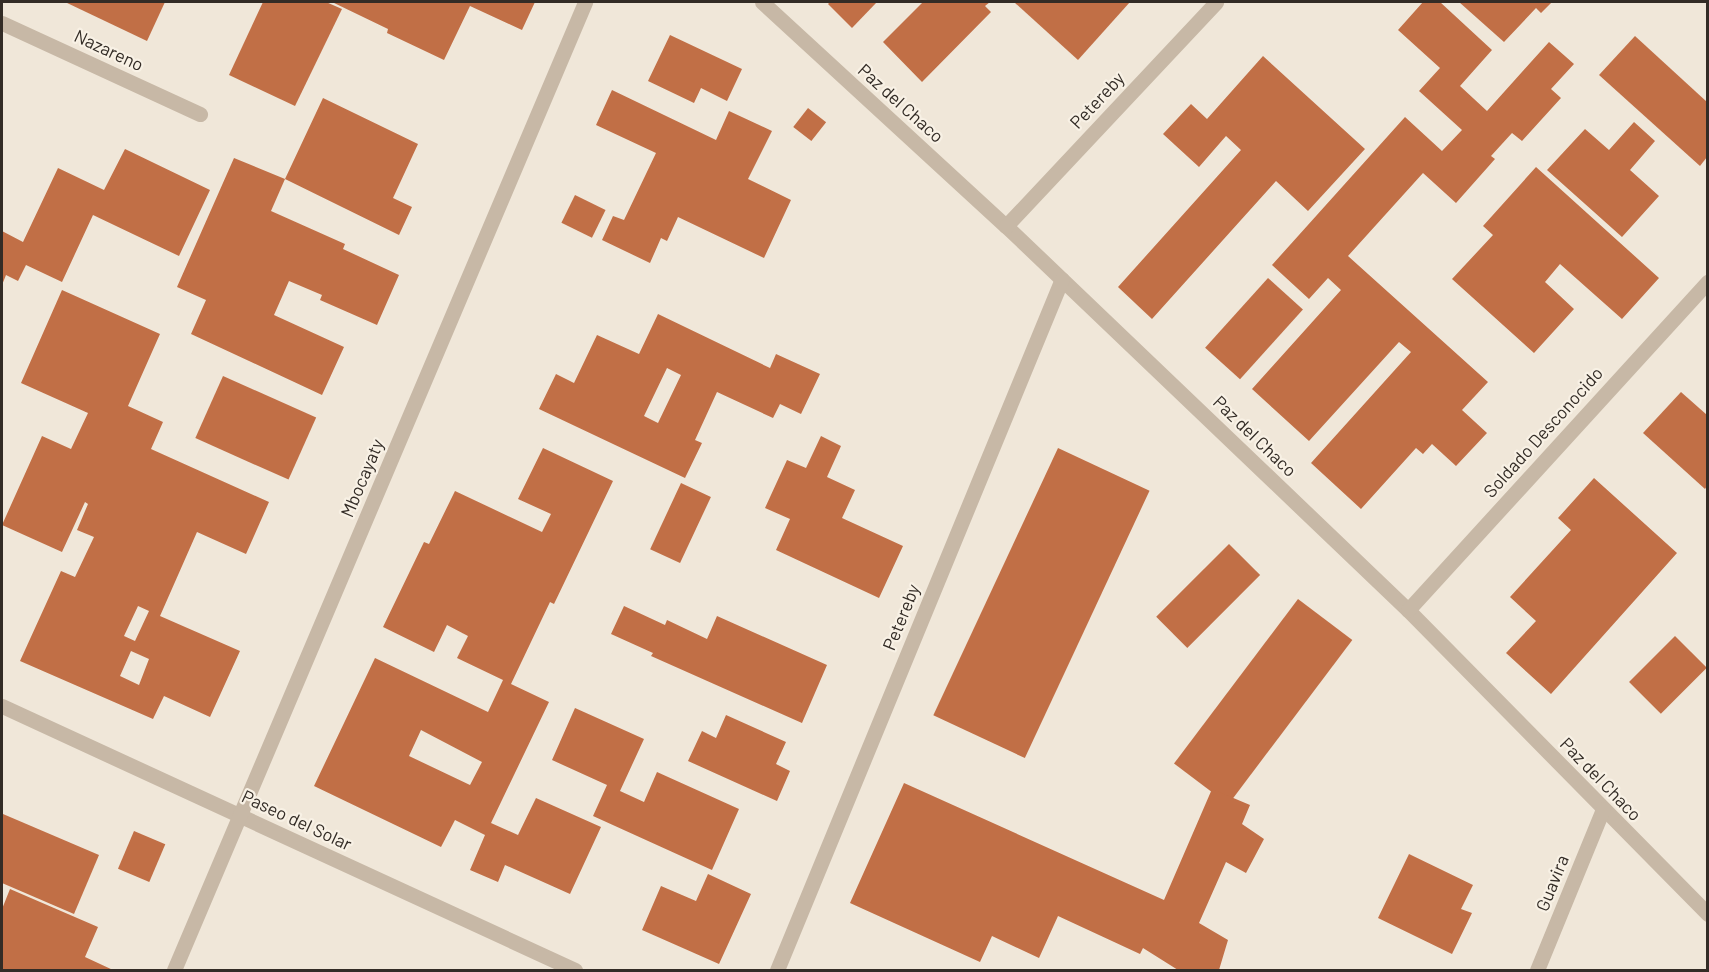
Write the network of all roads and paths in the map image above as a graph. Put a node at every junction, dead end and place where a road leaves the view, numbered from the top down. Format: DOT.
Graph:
graph roads {
  1 [pos="585,2"];
  2 [pos="762,2"];
  3 [pos="1216,2"];
  4 [pos="2,23"];
  5 [pos="200,114"];
  6 [pos="1006,226"];
  7 [pos="1062,279"];
  8 [pos="1707,281"];
  9 [pos="1408,610"];
  10 [pos="2,706"];
  11 [pos="1604,810"];
  12 [pos="240,815"];
  13 [pos="1707,914"];
  14 [pos="174,970"];
  15 [pos="575,970"];
  16 [pos="777,970"];
  17 [pos="1537,970"];
  1 -- 12 [label="street, Mbocayaty"];
  2 -- 6 [label="street, Paz del Chaco"];
  3 -- 6 [label="street, Petereby"];
  4 -- 5 [label="street, Nazareno"];
  6 -- 7 [label="street, Paz del Chaco"];
  7 -- 9 [label="street, Paz del Chaco"];
  7 -- 16 [label="street, Petereby"];
  8 -- 9 [label="street, Soldado Desconocido"];
  9 -- 11 [label="street, Paz del Chaco"];
  10 -- 12 [label="street, Paseo del Solar"];
  11 -- 13 [label="street, Paz del Chaco"];
  11 -- 17 [label="street, Guavira"];
  12 -- 14 [label="street, Mbocayaty"];
  12 -- 15 [label="street, Paseo del Solar"];
}
